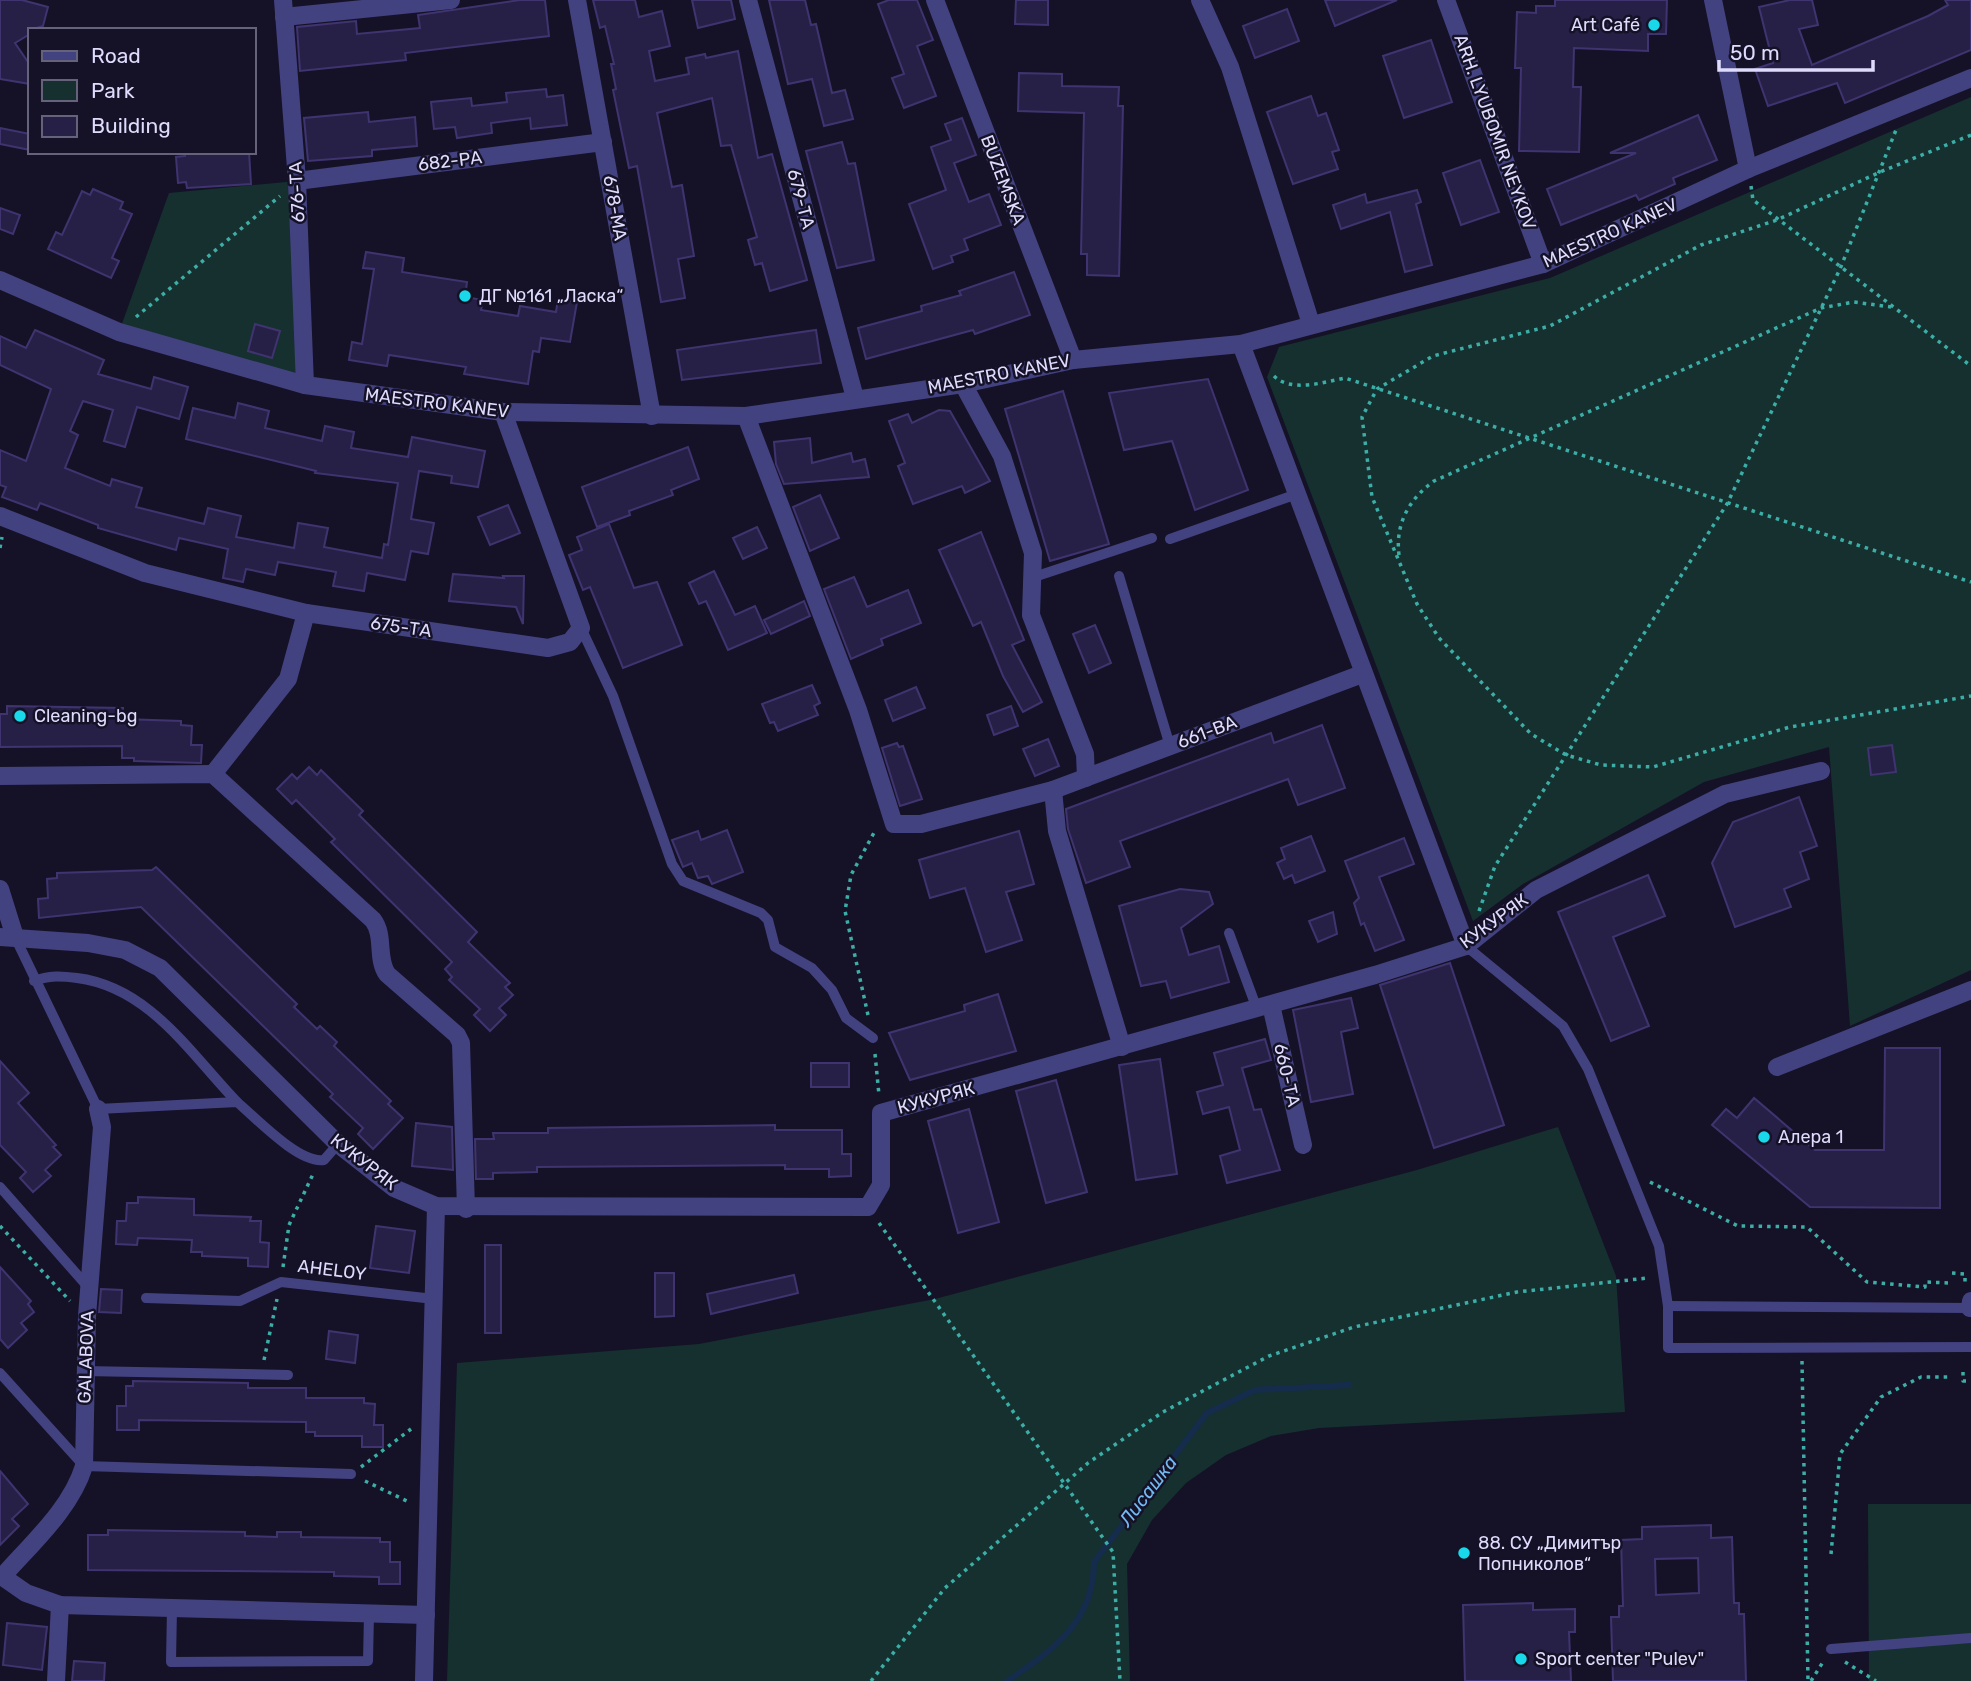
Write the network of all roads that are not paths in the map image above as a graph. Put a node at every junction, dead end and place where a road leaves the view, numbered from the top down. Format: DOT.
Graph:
graph roads {
  1 [pos="451,0"];
  2 [pos="577,0"];
  3 [pos="748,0"];
  4 [pos="935,0"];
  5 [pos="1200,0"];
  6 [pos="1446,0"];
  7 [pos="1713,0"];
  8 [pos="397,2"];
  9 [pos="284,8"];
  10 [pos="1971,78"];
  11 [pos="603,142"];
  12 [pos="1748,170"];
  13 [pos="297,181"];
  14 [pos="1543,264"];
  15 [pos="0,279"];
  16 [pos="1311,324"];
  17 [pos="1241,344"];
  18 [pos="1073,360"];
  19 [pos="963,384"];
  20 [pos="305,385"];
  21 [pos="855,398"];
  22 [pos="503,412"];
  23 [pos="652,416"];
  24 [pos="746,416"];
  25 [pos="1297,494"];
  26 [pos="0,516"];
  27 [pos="1152,538"];
  28 [pos="1170,539"];
  29 [pos="1119,576"];
  30 [pos="1031,578"];
  31 [pos="306,613"];
  32 [pos="581,628"];
  33 [pos="1362,674"];
  34 [pos="1170,746"];
  35 [pos="1821,771"];
  36 [pos="213,775"];
  37 [pos="0,776"];
  38 [pos="1086,778"];
  39 [pos="1053,790"];
  40 [pos="0,889"];
  41 [pos="1229,933"];
  42 [pos="7,937"];
  43 [pos="1466,946"];
  44 [pos="34,981"];
  45 [pos="1971,990"];
  46 [pos="1264,1007"];
  47 [pos="873,1038"];
  48 [pos="1122,1047"];
  49 [pos="1777,1067"];
  50 [pos="237,1102"];
  51 [pos="98,1109"];
  52 [pos="338,1144"];
  53 [pos="1303,1145"];
  54 [pos="0,1187"];
  55 [pos="436,1206"];
  56 [pos="466,1209"];
  57 [pos="88,1287"];
  58 [pos="146,1298"];
  59 [pos="434,1299"];
  60 [pos="1969,1301"];
  61 [pos="1668,1306"];
  62 [pos="1971,1347"];
  63 [pos="84,1371"];
  64 [pos="0,1373"];
  65 [pos="288,1376"];
  66 [pos="84,1466"];
  67 [pos="351,1474"];
  68 [pos="1,1576"];
  69 [pos="60,1605"];
  70 [pos="172,1608"];
  71 [pos="369,1614"];
  72 [pos="426,1615"];
  73 [pos="1971,1638"];
  74 [pos="1831,1648"];
  75 [pos="56,1681"];
  76 [pos="424,1681"];
  1 -- 8 [label="street"];
  2 -- 11 [label="street, 678-МА"];
  3 -- 21 [label="street, 679-ТА"];
  4 -- 18 [label="street, BUZEMSKA"];
  5 -- 16 [label="street"];
  6 -- 14 [label="street, ARH. LYUBOMIR NEYKOV"];
  7 -- 12 [label="street"];
  8 -- 9 [label="street"];
  9 -- 13 [label="street, 676-ТА"];
  10 -- 12 [label="street, MAESTRO KANEV"];
  11 -- 13 [label="street, 682-РА"];
  11 -- 23 [label="street, 678-МА"];
  12 -- 14 [label="street, MAESTRO KANEV"];
  13 -- 20 [label="street, 676-ТА"];
  14 -- 16 [label="street, MAESTRO KANEV"];
  15 -- 20 [label="street, MAESTRO KANEV"];
  16 -- 17 [label="street, MAESTRO KANEV"];
  17 -- 18 [label="street, MAESTRO KANEV"];
  17 -- 25 [label="street"];
  18 -- 19 [label="street, MAESTRO KANEV"];
  19 -- 21 [label="street, MAESTRO KANEV"];
  19 -- 30 [label="street"];
  20 -- 22 [label="street, MAESTRO KANEV"];
  21 -- 24 [label="street, MAESTRO KANEV"];
  22 -- 23 [label="street, MAESTRO KANEV"];
  22 -- 32 [label="street"];
  23 -- 24 [label="street, MAESTRO KANEV"];
  24 -- 39 [label="street, 661-ВА"];
  25 -- 28 [label="lane"];
  25 -- 33 [label="street"];
  26 -- 31 [label="street, 675-ТА"];
  27 -- 30 [label="lane"];
  29 -- 34 [label="lane"];
  30 -- 38 [label="street"];
  31 -- 32 [label="street, 675-ТА"];
  31 -- 36 [label="street"];
  32 -- 47 [label="lane"];
  33 -- 34 [label="street, 661-ВА"];
  33 -- 43 [label="street"];
  34 -- 38 [label="street, 661-ВА"];
  35 -- 43 [label="street, КУКУРЯК"];
  36 -- 37 [label="street"];
  36 -- 56 [label="street"];
  38 -- 39 [label="street, 661-ВА"];
  39 -- 48 [label="street"];
  40 -- 42 [label="street"];
  41 -- 46 [label="lane"];
  42 -- 44 [label="lane"];
  42 -- 52 [label="street, КУКУРЯК"];
  43 -- 46 [label="street, КУКУРЯК"];
  43 -- 61 [label="lane"];
  44 -- 50 [label="lane"];
  44 -- 51 [label="lane"];
  45 -- 49 [label="street"];
  46 -- 48 [label="street, КУКУРЯК"];
  46 -- 53 [label="street, 660-ТА"];
  48 -- 56 [label="street, КУКУРЯК"];
  50 -- 51 [label="lane"];
  50 -- 52 [label="lane"];
  51 -- 57 [label="street, GALABOVA"];
  52 -- 55 [label="street, КУКУРЯК"];
  54 -- 57 [label="lane"];
  55 -- 56 [label="street, КУКУРЯК"];
  55 -- 59 [label="street"];
  57 -- 63 [label="street, GALABOVA"];
  58 -- 59 [label="lane, AHELOY"];
  59 -- 72 [label="street"];
  60 -- 61 [label="lane"];
  61 -- 62 [label="lane"];
  63 -- 65 [label="lane"];
  63 -- 66 [label="street, GALABOVA"];
  64 -- 66 [label="lane"];
  66 -- 67 [label="lane"];
  66 -- 68 [label="street, GALABOVA"];
  68 -- 69 [label="street"];
  69 -- 70 [label="street"];
  69 -- 75 [label="street"];
  70 -- 71 [label="street"];
  70 -- 71 [label="lane"];
  71 -- 72 [label="street"];
  72 -- 76 [label="street"];
  73 -- 74 [label="lane"];
}
